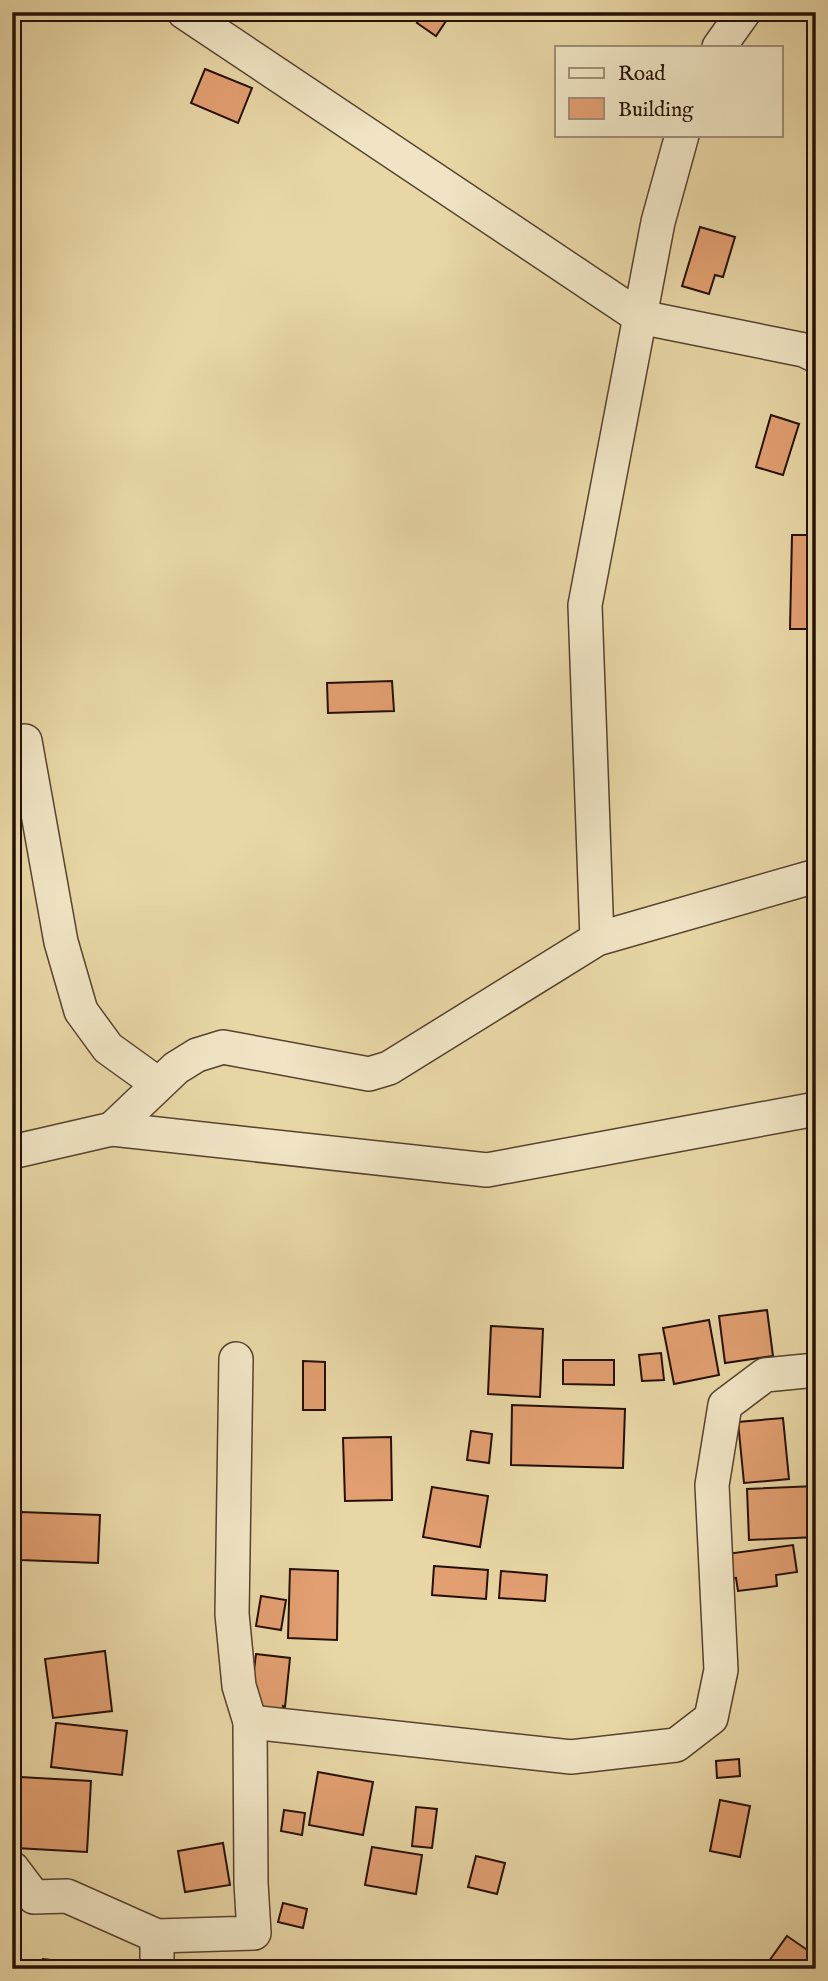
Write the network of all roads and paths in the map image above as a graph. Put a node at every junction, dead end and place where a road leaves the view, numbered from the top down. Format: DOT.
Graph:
graph roads {
  1 [pos="184,12"];
  2 [pos="744,12"];
  3 [pos="720,46"];
  4 [pos="682,136"];
  5 [pos="640,317"];
  6 [pos="816,356"];
  7 [pos="25,741"];
  8 [pos="816,876"];
  9 [pos="597,939"];
  10 [pos="158,1084"];
  11 [pos="816,1109"];
  12 [pos="113,1129"];
  13 [pos="12,1152"];
  14 [pos="236,1359"];
  15 [pos="816,1370"];
  16 [pos="250,1722"];
  17 [pos="12,1868"];
  18 [pos="158,1936"];
  19 [pos="157,1969"];
  1 -- 5 [label="street"];
  2 -- 3 [label="street"];
  4 -- 5 [label="street"];
  5 -- 6 [label="street"];
  5 -- 9 [label="street"];
  7 -- 10 [label="street"];
  8 -- 9 [label="street"];
  9 -- 10 [label="street"];
  10 -- 12 [label="street"];
  11 -- 12 [label="street"];
  12 -- 13 [label="street"];
  14 -- 16 [label="street"];
  15 -- 16 [label="street"];
  16 -- 18 [label="street"];
  17 -- 18 [label="street"];
  18 -- 19 [label="street"];
}
